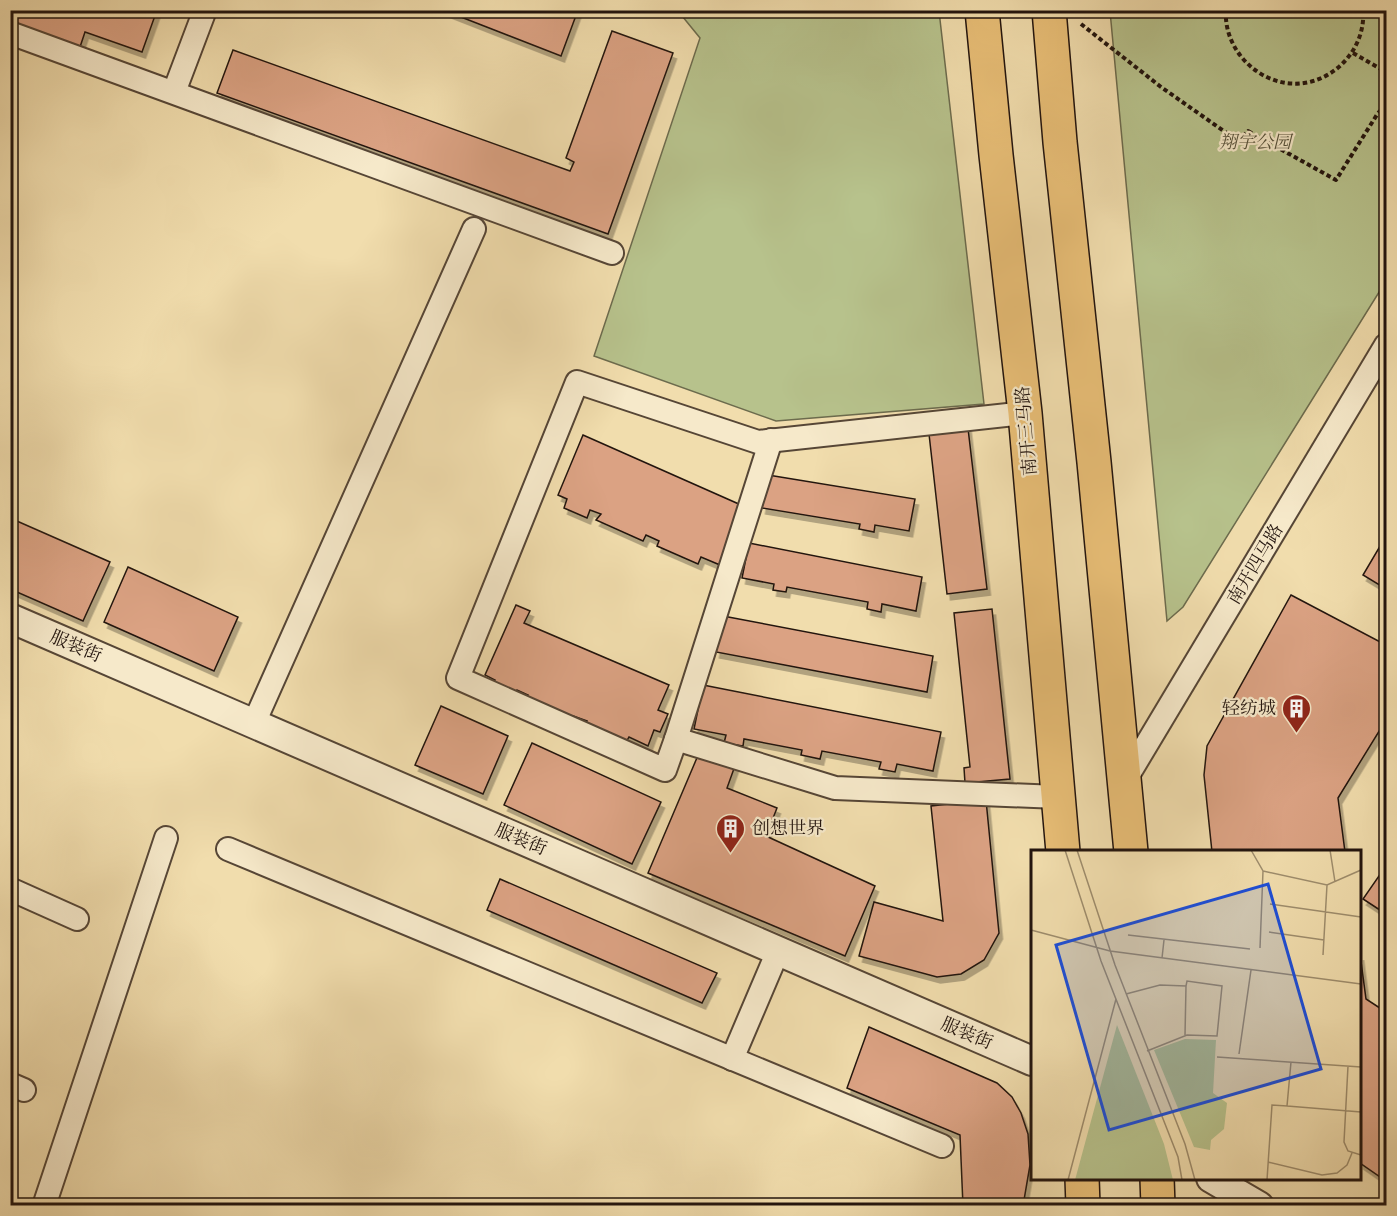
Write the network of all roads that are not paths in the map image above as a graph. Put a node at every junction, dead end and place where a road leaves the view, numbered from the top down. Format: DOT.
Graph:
graph roads {
  1 [pos="205,10"];
  2 [pos="982,10"];
  3 [pos="1049,10"];
  4 [pos="10,33"];
  5 [pos="174,92"];
  6 [pos="474,229"];
  7 [pos="612,253"];
  8 [pos="1386,345"];
  9 [pos="1025,413"];
  10 [pos="771,441"];
  11 [pos="10,618"];
  12 [pos="254,723"];
  13 [pos="676,739"];
  14 [pos="1124,782"];
  15 [pos="1058,797"];
  16 [pos="166,838"];
  17 [pos="228,849"];
  18 [pos="1063,850"];
  19 [pos="1131,850"];
  20 [pos="10,889"];
  21 [pos="77,919"];
  22 [pos="778,951"];
  23 [pos="732,1059"];
  24 [pos="1031,1061"];
  25 [pos="942,1146"];
  26 [pos="1082,1180"];
  27 [pos="1156,1180"];
  28 [pos="1213,1180"];
  29 [pos="44,1206"];
  30 [pos="1083,1206"];
  31 [pos="1158,1206"];
  32 [pos="1258,1206"];
  1 -- 5 [label="street"];
  2 -- 9 [label="main road, 南开三马路"];
  3 -- 14 [label="main road"];
  4 -- 5 [label="street"];
  5 -- 7 [label="street"];
  6 -- 12 [label="street"];
  8 -- 14 [label="street, 南开四马路"];
  9 -- 10 [label="street"];
  9 -- 15 [label="main road, 南开三马路"];
  10 -- 13 [label="street"];
  10 -- 13 [label="street"];
  11 -- 12 [label="street, 服装街"];
  12 -- 22 [label="street, 服装街"];
  13 -- 15 [label="street"];
  14 -- 19 [label="main road"];
  15 -- 18 [label="main road, 南开三马路"];
  16 -- 29 [label="street"];
  17 -- 23 [label="street"];
  20 -- 21 [label="street"];
  22 -- 23 [label="street"];
  22 -- 24 [label="street, 服装街"];
  23 -- 25 [label="street"];
  26 -- 30 [label="main road"];
  27 -- 31 [label="main road"];
  28 -- 32 [label="street"];
}
